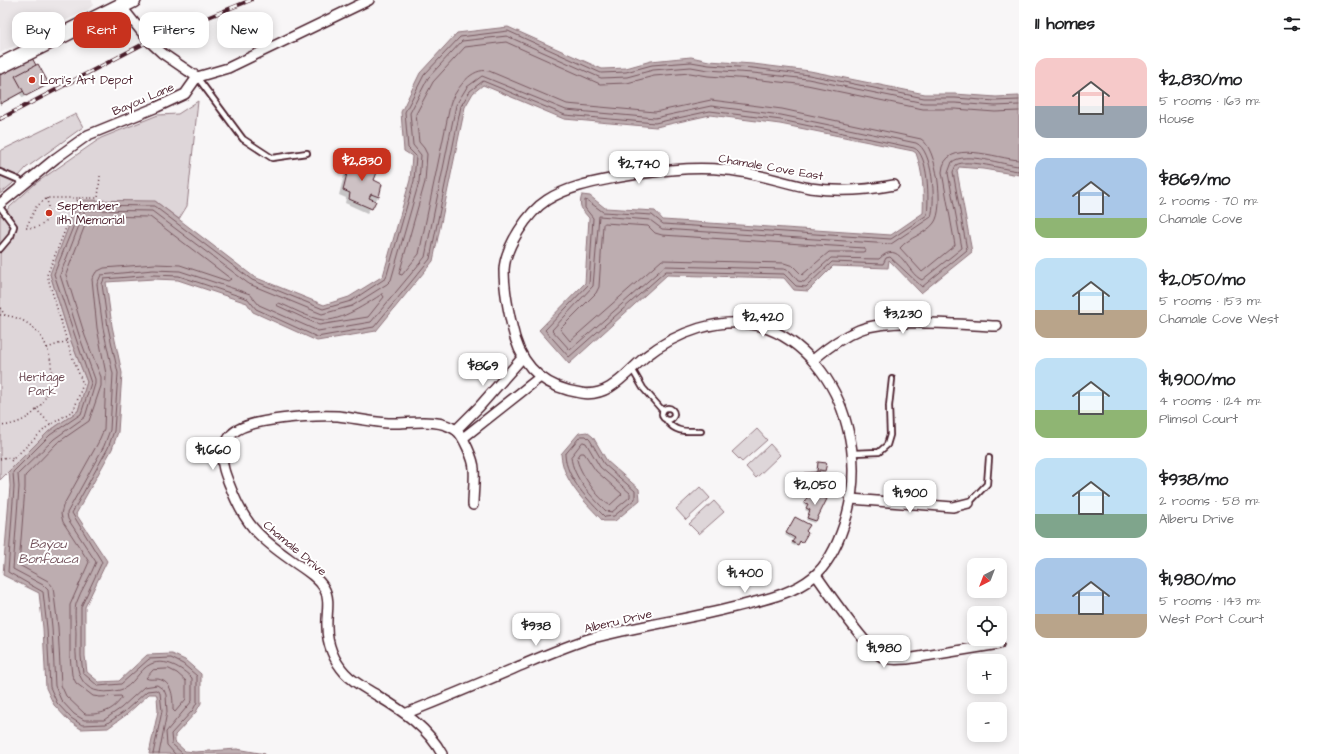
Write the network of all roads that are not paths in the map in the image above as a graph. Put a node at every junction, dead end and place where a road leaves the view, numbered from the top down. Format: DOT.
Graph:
graph roads {
  1 [pos="369,0"];
  2 [pos="127,3"];
  3 [pos="0,66"];
  4 [pos="197,77"];
  5 [pos="307,152"];
  6 [pos="0,172"];
  7 [pos="23,185"];
  8 [pos="894,185"];
  9 [pos="0,204"];
  10 [pos="0,207"];
  11 [pos="0,249"];
  12 [pos="997,326"];
  13 [pos="523,357"];
  14 [pos="813,360"];
  15 [pos="632,369"];
  16 [pos="539,378"];
  17 [pos="892,378"];
  18 [pos="663,411"];
  19 [pos="667,420"];
  20 [pos="456,430"];
  21 [pos="701,431"];
  22 [pos="463,438"];
  23 [pos="853,453"];
  24 [pos="989,458"];
  25 [pos="851,499"];
  26 [pos="969,503"];
  27 [pos="473,505"];
  28 [pos="816,575"];
  29 [pos="987,646"];
  30 [pos="407,714"];
  31 [pos="442,754"];
  1 -- 4 [label="street"];
  2 -- 3 [label="main road"];
  2 -- 4 [label="street"];
  4 -- 5 [label="lane"];
  4 -- 7 [label="street, Bayou Lane"];
  6 -- 7 [label="lane"];
  7 -- 9 [label="street, Bayou Lane"];
  8 -- 13 [label="street, Chamale Cove East"];
  10 -- 11 [label="lane"];
  12 -- 14 [label="street"];
  13 -- 16 [label="street, Chamale Cove East"];
  13 -- 20 [label="street"];
  14 -- 15 [label="street, Chamale Cove East"];
  14 -- 23 [label="street, Chamale Cove East"];
  15 -- 16 [label="street, Chamale Cove East"];
  15 -- 18 [label="lane"];
  16 -- 22 [label="street"];
  17 -- 23 [label="lane"];
  18 -- 19 [label="lane"];
  18 -- 19 [label="lane"];
  19 -- 21 [label="lane"];
  20 -- 22 [label="street, Chamale Drive"];
  20 -- 30 [label="street, Chamale Drive"];
  22 -- 27 [label="street, Chamale Drive"];
  23 -- 25 [label="street, Chamale Cove East"];
  24 -- 26 [label="lane"];
  25 -- 26 [label="street"];
  25 -- 28 [label="street, Chamale Cove East"];
  28 -- 29 [label="street"];
  28 -- 30 [label="street, Alberu Drive"];
  30 -- 31 [label="street, Chamale Drive"];
}
